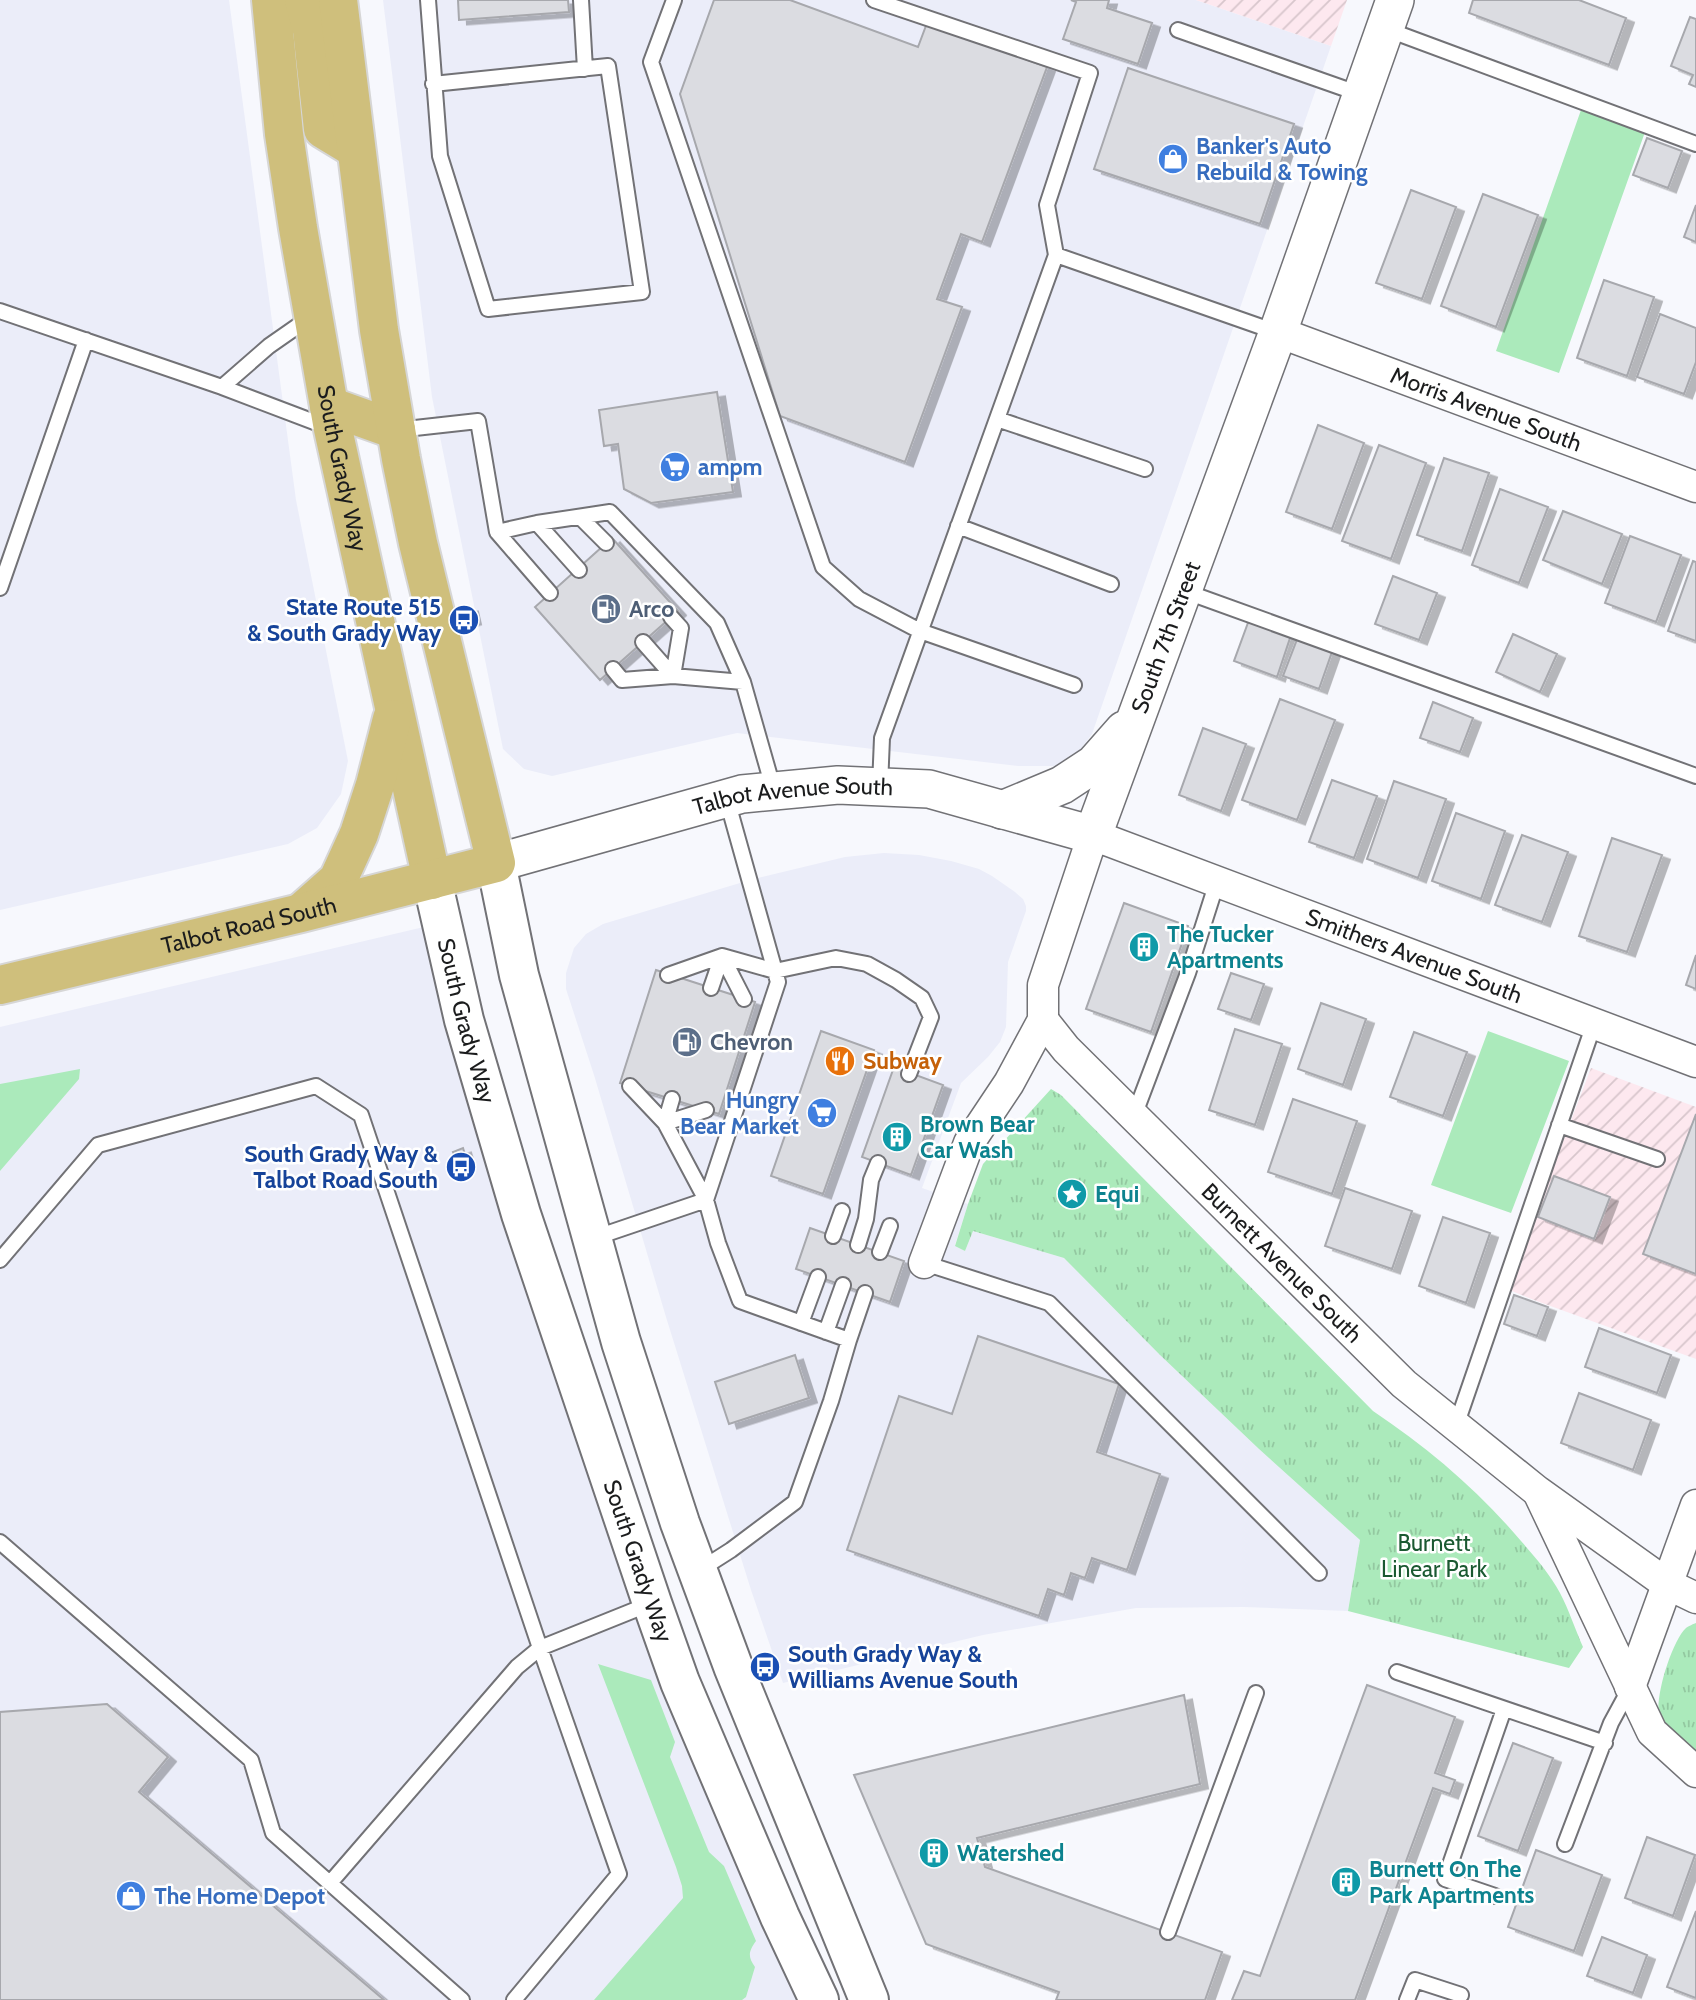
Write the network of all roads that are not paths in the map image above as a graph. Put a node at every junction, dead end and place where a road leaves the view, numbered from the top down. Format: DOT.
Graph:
graph roads {
  1 [pos="271,0"];
  2 [pos="304,0"];
  3 [pos="338,0"];
  4 [pos="428,0"];
  5 [pos="582,0"];
  6 [pos="674,0"];
  7 [pos="874,0"];
  8 [pos="1389,10"];
  9 [pos="1178,30"];
  10 [pos="585,69"];
  11 [pos="433,84"];
  12 [pos="1361,94"];
  13 [pos="1696,144"];
  14 [pos="356,149"];
  15 [pos="1056,255"];
  16 [pos="313,309"];
  17 [pos="0,311"];
  18 [pos="1278,332"];
  19 [pos="86,341"];
  20 [pos="222,387"];
  21 [pos="331,418"];
  22 [pos="997,419"];
  23 [pos="396,430"];
  24 [pos="1145,469"];
  25 [pos="1696,487"];
  26 [pos="580,517"];
  27 [pos="537,523"];
  28 [pos="958,526"];
  29 [pos="497,532"];
  30 [pos="606,543"];
  31 [pos="579,569"];
  32 [pos="1111,584"];
  33 [pos="0,588"];
  34 [pos="1182,590"];
  35 [pos="550,593"];
  36 [pos="671,617"];
  37 [pos="920,631"];
  38 [pos="643,642"];
  39 [pos="613,669"];
  40 [pos="673,676"];
  41 [pos="743,682"];
  42 [pos="1074,685"];
  43 [pos="394,710"];
  44 [pos="1137,716"];
  45 [pos="1696,776"];
  46 [pos="880,787"];
  47 [pos="774,791"];
  48 [pos="727,799"];
  49 [pos="1002,810"];
  50 [pos="1093,835"];
  51 [pos="496,863"];
  52 [pos="432,880"];
  53 [pos="1217,882"];
  54 [pos="301,913"];
  55 [pos="722,956"];
  56 [pos="775,971"];
  57 [pos="668,975"];
  58 [pos="0,985"];
  59 [pos="711,988"];
  60 [pos="744,999"];
  61 [pos="1042,1020"];
  62 [pos="1594,1024"];
  63 [pos="1696,1062"];
  64 [pos="909,1074"];
  65 [pos="630,1086"];
  66 [pos="672,1099"];
  67 [pos="706,1110"];
  68 [pos="1134,1116"];
  69 [pos="665,1123"];
  70 [pos="1559,1125"];
  71 [pos="1657,1159"];
  72 [pos="878,1163"];
  73 [pos="706,1200"];
  74 [pos="842,1211"];
  75 [pos="890,1226"];
  76 [pos="833,1236"];
  77 [pos="593,1239"];
  78 [pos="858,1245"];
  79 [pos="880,1252"];
  80 [pos="0,1260"];
  81 [pos="924,1263"];
  82 [pos="818,1277"];
  83 [pos="843,1285"];
  84 [pos="865,1293"];
  85 [pos="801,1323"];
  86 [pos="826,1332"];
  87 [pos="849,1340"];
  88 [pos="1456,1426"];
  89 [pos="1537,1491"];
  90 [pos="1696,1505"];
  91 [pos="0,1542"];
  92 [pos="698,1571"];
  93 [pos="1319,1573"];
  94 [pos="1667,1584"];
  95 [pos="1696,1598"];
  96 [pos="652,1602"];
  97 [pos="540,1648"];
  98 [pos="1397,1672"];
  99 [pos="1630,1687"];
  100 [pos="1256,1693"];
  101 [pos="1504,1709"];
  102 [pos="1605,1743"];
  103 [pos="1696,1772"];
  104 [pos="1565,1843"];
  105 [pos="330,1883"];
  106 [pos="1495,1896"];
  107 [pos="1168,1932"];
  108 [pos="1461,1994"];
  109 [pos="462,2000"];
  110 [pos="513,2000"];
  111 [pos="819,2000"];
  112 [pos="869,2000"];
  113 [pos="1407,2000"];
  1 -- 16 [label="main road, South Grady Way"];
  2 -- 14 [label="main road"];
  3 -- 14 [label="main road"];
  4 -- 11 [label="lane"];
  5 -- 10 [label="lane"];
  6 -- 37 [label="lane"];
  7 -- 15 [label="lane"];
  8 -- 12 [label="street, South 7th Street"];
  8 -- 13 [label="lane"];
  9 -- 12 [label="lane"];
  10 -- 11 [label="lane"];
  10 -- 11 [label="lane"];
  12 -- 18 [label="street, South 7th Street"];
  14 -- 23 [label="main road"];
  15 -- 18 [label="lane"];
  15 -- 22 [label="lane"];
  16 -- 20 [label="lane"];
  16 -- 21 [label="main road, South Grady Way"];
  17 -- 19 [label="lane"];
  18 -- 25 [label="street, Morris Avenue South"];
  18 -- 34 [label="street, South 7th Street"];
  19 -- 20 [label="lane"];
  19 -- 33 [label="lane"];
  20 -- 21 [label="lane"];
  21 -- 23 [label="main road"];
  21 -- 43 [label="main road, South Grady Way"];
  22 -- 24 [label="lane"];
  22 -- 28 [label="lane"];
  23 -- 29 [label="lane"];
  23 -- 51 [label="main road"];
  26 -- 27 [label="lane"];
  26 -- 30 [label="lane"];
  26 -- 41 [label="lane"];
  27 -- 29 [label="lane"];
  27 -- 31 [label="lane"];
  28 -- 32 [label="lane"];
  28 -- 37 [label="lane"];
  29 -- 35 [label="lane"];
  34 -- 44 [label="street, South 7th Street"];
  34 -- 45 [label="lane"];
  36 -- 40 [label="lane"];
  37 -- 42 [label="lane"];
  37 -- 46 [label="lane"];
  38 -- 40 [label="lane"];
  39 -- 40 [label="lane"];
  40 -- 41 [label="lane"];
  41 -- 47 [label="lane"];
  43 -- 52 [label="main road, South Grady Way"];
  43 -- 54 [label="main road"];
  44 -- 49 [label="street"];
  44 -- 50 [label="street, South 7th Street"];
  46 -- 47 [label="street, Talbot Avenue South"];
  46 -- 49 [label="street, Talbot Avenue South"];
  47 -- 48 [label="street, Talbot Avenue South"];
  48 -- 51 [label="street, Talbot Avenue South"];
  48 -- 56 [label="lane"];
  49 -- 50 [label="street, Talbot Avenue South"];
  50 -- 53 [label="street, Smithers Avenue South"];
  50 -- 61 [label="street, South 7th Street"];
  51 -- 52 [label="main road, Talbot Road South"];
  51 -- 77 [label="main road"];
  52 -- 54 [label="main road, Talbot Road South"];
  52 -- 96 [label="main road, South Grady Way"];
  53 -- 62 [label="street, Smithers Avenue South"];
  53 -- 68 [label="lane"];
  54 -- 58 [label="main road, Talbot Road South"];
  55 -- 56 [label="lane"];
  55 -- 57 [label="lane"];
  55 -- 59 [label="lane"];
  55 -- 60 [label="lane"];
  56 -- 64 [label="lane"];
  56 -- 73 [label="lane"];
  61 -- 68 [label="street, Burnett Avenue South"];
  61 -- 81 [label="street, South 7th Street"];
  62 -- 63 [label="street, Smithers Avenue South"];
  62 -- 70 [label="lane"];
  65 -- 69 [label="lane"];
  66 -- 69 [label="lane"];
  67 -- 69 [label="lane"];
  68 -- 88 [label="street, Burnett Avenue South"];
  69 -- 73 [label="lane"];
  70 -- 71 [label="lane"];
  70 -- 88 [label="lane"];
  72 -- 78 [label="lane"];
  73 -- 77 [label="lane"];
  73 -- 85 [label="lane"];
  74 -- 76 [label="lane"];
  75 -- 79 [label="lane"];
  77 -- 92 [label="main road"];
  80 -- 97 [label="lane"];
  81 -- 93 [label="lane"];
  82 -- 85 [label="lane"];
  83 -- 86 [label="lane"];
  84 -- 87 [label="lane"];
  85 -- 86 [label="lane"];
  86 -- 87 [label="lane"];
  87 -- 92 [label="lane"];
  88 -- 89 [label="street, Burnett Avenue South"];
  89 -- 94 [label="street, Burnett Avenue South"];
  89 -- 99 [label="street, Burnett Avenue South"];
  90 -- 94 [label="street"];
  91 -- 105 [label="lane"];
  92 -- 112 [label="main road"];
  94 -- 95 [label="street, Burnett Avenue South"];
  94 -- 99 [label="street"];
  96 -- 97 [label="lane"];
  96 -- 111 [label="main road, South Grady Way"];
  97 -- 105 [label="lane"];
  97 -- 110 [label="lane"];
  98 -- 101 [label="lane"];
  99 -- 102 [label="lane"];
  99 -- 103 [label="street, Burnett Avenue South"];
  100 -- 107 [label="lane"];
  101 -- 102 [label="lane"];
  101 -- 106 [label="lane"];
  102 -- 104 [label="lane"];
  105 -- 109 [label="lane"];
  108 -- 113 [label="lane"];
}
